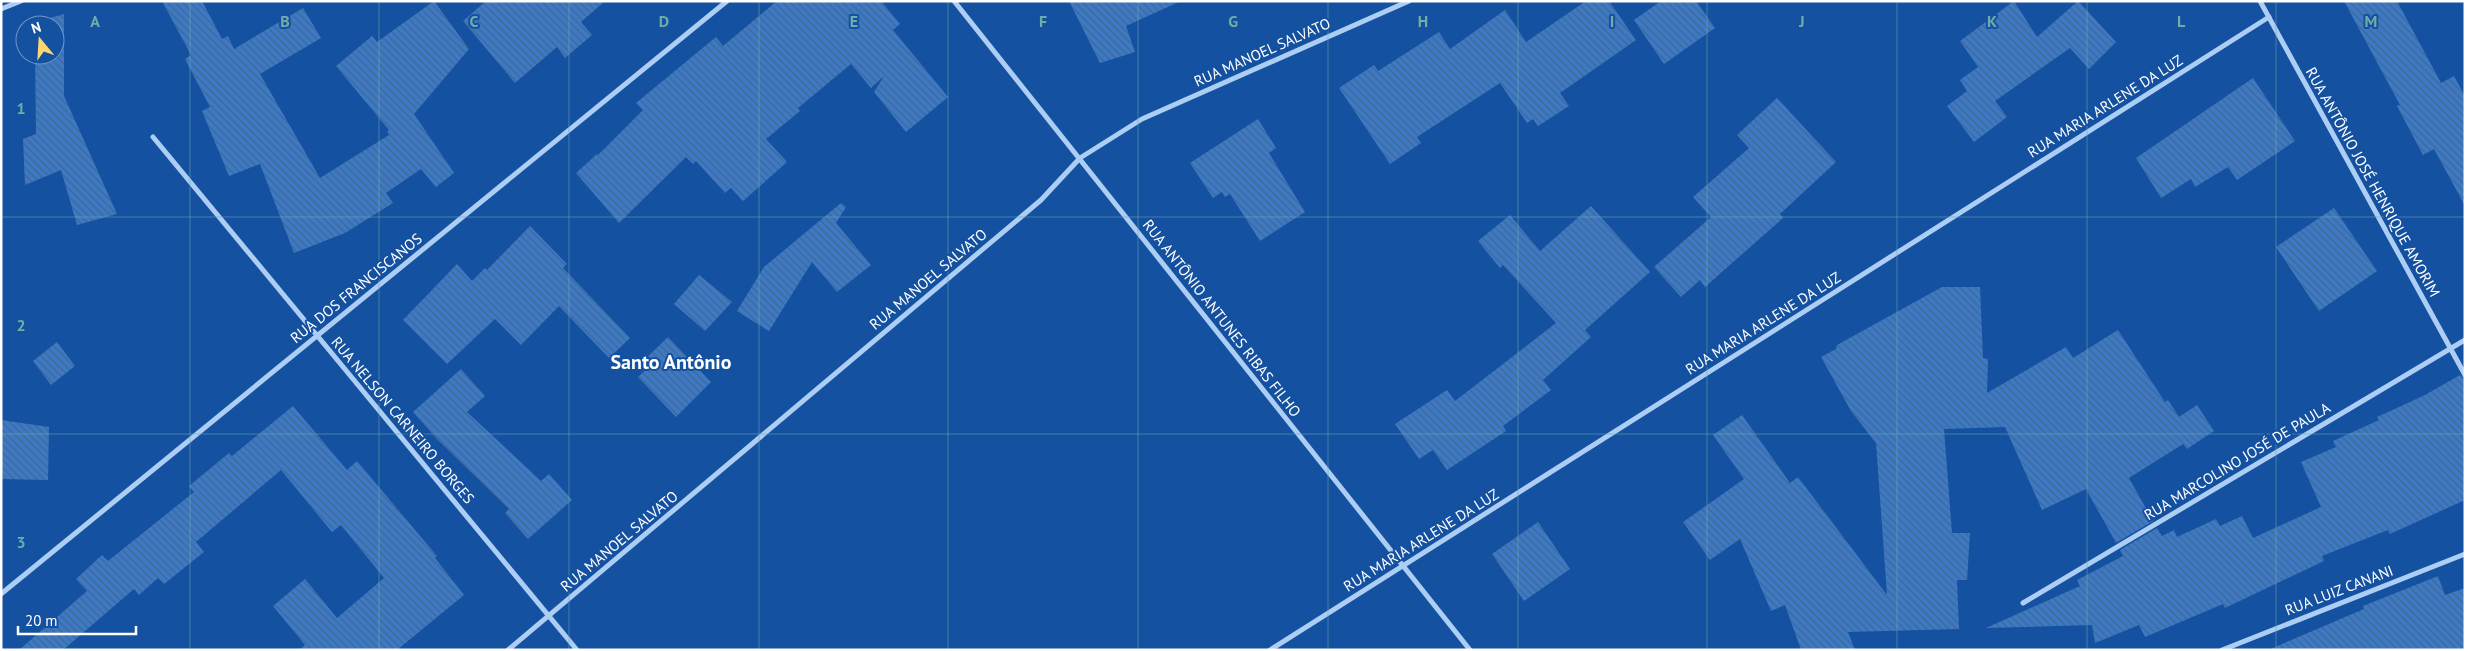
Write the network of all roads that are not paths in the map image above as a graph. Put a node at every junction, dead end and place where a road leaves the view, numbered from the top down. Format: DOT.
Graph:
graph roads {
  1 [pos="21,1"];
  2 [pos="727,1"];
  3 [pos="954,1"];
  4 [pos="1408,1"];
  5 [pos="2260,1"];
  6 [pos="1,9"];
  7 [pos="2268,16"];
  8 [pos="153,137"];
  9 [pos="1080,158"];
  10 [pos="317,336"];
  11 [pos="2465,340"];
  12 [pos="2450,349"];
  13 [pos="2465,375"];
  14 [pos="2465,554"];
  15 [pos="1404,566"];
  16 [pos="1,594"];
  17 [pos="2023,603"];
  18 [pos="549,616"];
  19 [pos="508,650"];
  20 [pos="577,650"];
  21 [pos="1270,650"];
  22 [pos="1470,650"];
  23 [pos="2222,650"];
  1 -- 6 [label="street"];
  2 -- 10 [label="street, RUA DOS FRANCISCANOS"];
  3 -- 9 [label="street, RUA ANTÔNIO ANTUNES RIBAS FILHO"];
  4 -- 9 [label="street, RUA MANOEL SALVATO"];
  5 -- 7 [label="street, RUA ANTÔNIO JOSÉ HENRIQUE AMORIM"];
  7 -- 12 [label="street, RUA ANTÔNIO JOSÉ HENRIQUE AMORIM"];
  7 -- 15 [label="street, RUA MARIA ARLENE DA LUZ"];
  8 -- 10 [label="street, RUA NELSON CARNEIRO BORGES"];
  9 -- 15 [label="street, RUA ANTÔNIO ANTUNES RIBAS FILHO"];
  9 -- 18 [label="street, RUA MANOEL SALVATO"];
  10 -- 16 [label="street, RUA DOS FRANCISCANOS"];
  10 -- 18 [label="street, RUA NELSON CARNEIRO BORGES"];
  11 -- 12 [label="street, RUA MARCOLINO JOSÉ DE PAULA"];
  12 -- 13 [label="street, RUA ANTÔNIO JOSÉ HENRIQUE AMORIM"];
  12 -- 17 [label="street, RUA MARCOLINO JOSÉ DE PAULA"];
  14 -- 23 [label="street, RUA LUIZ CANANI"];
  15 -- 21 [label="street, RUA MARIA ARLENE DA LUZ"];
  15 -- 22 [label="street, RUA ANTÔNIO ANTUNES RIBAS FILHO"];
  18 -- 19 [label="street, RUA MANOEL SALVATO"];
  18 -- 20 [label="street, RUA NELSON CARNEIRO BORGES"];
}
